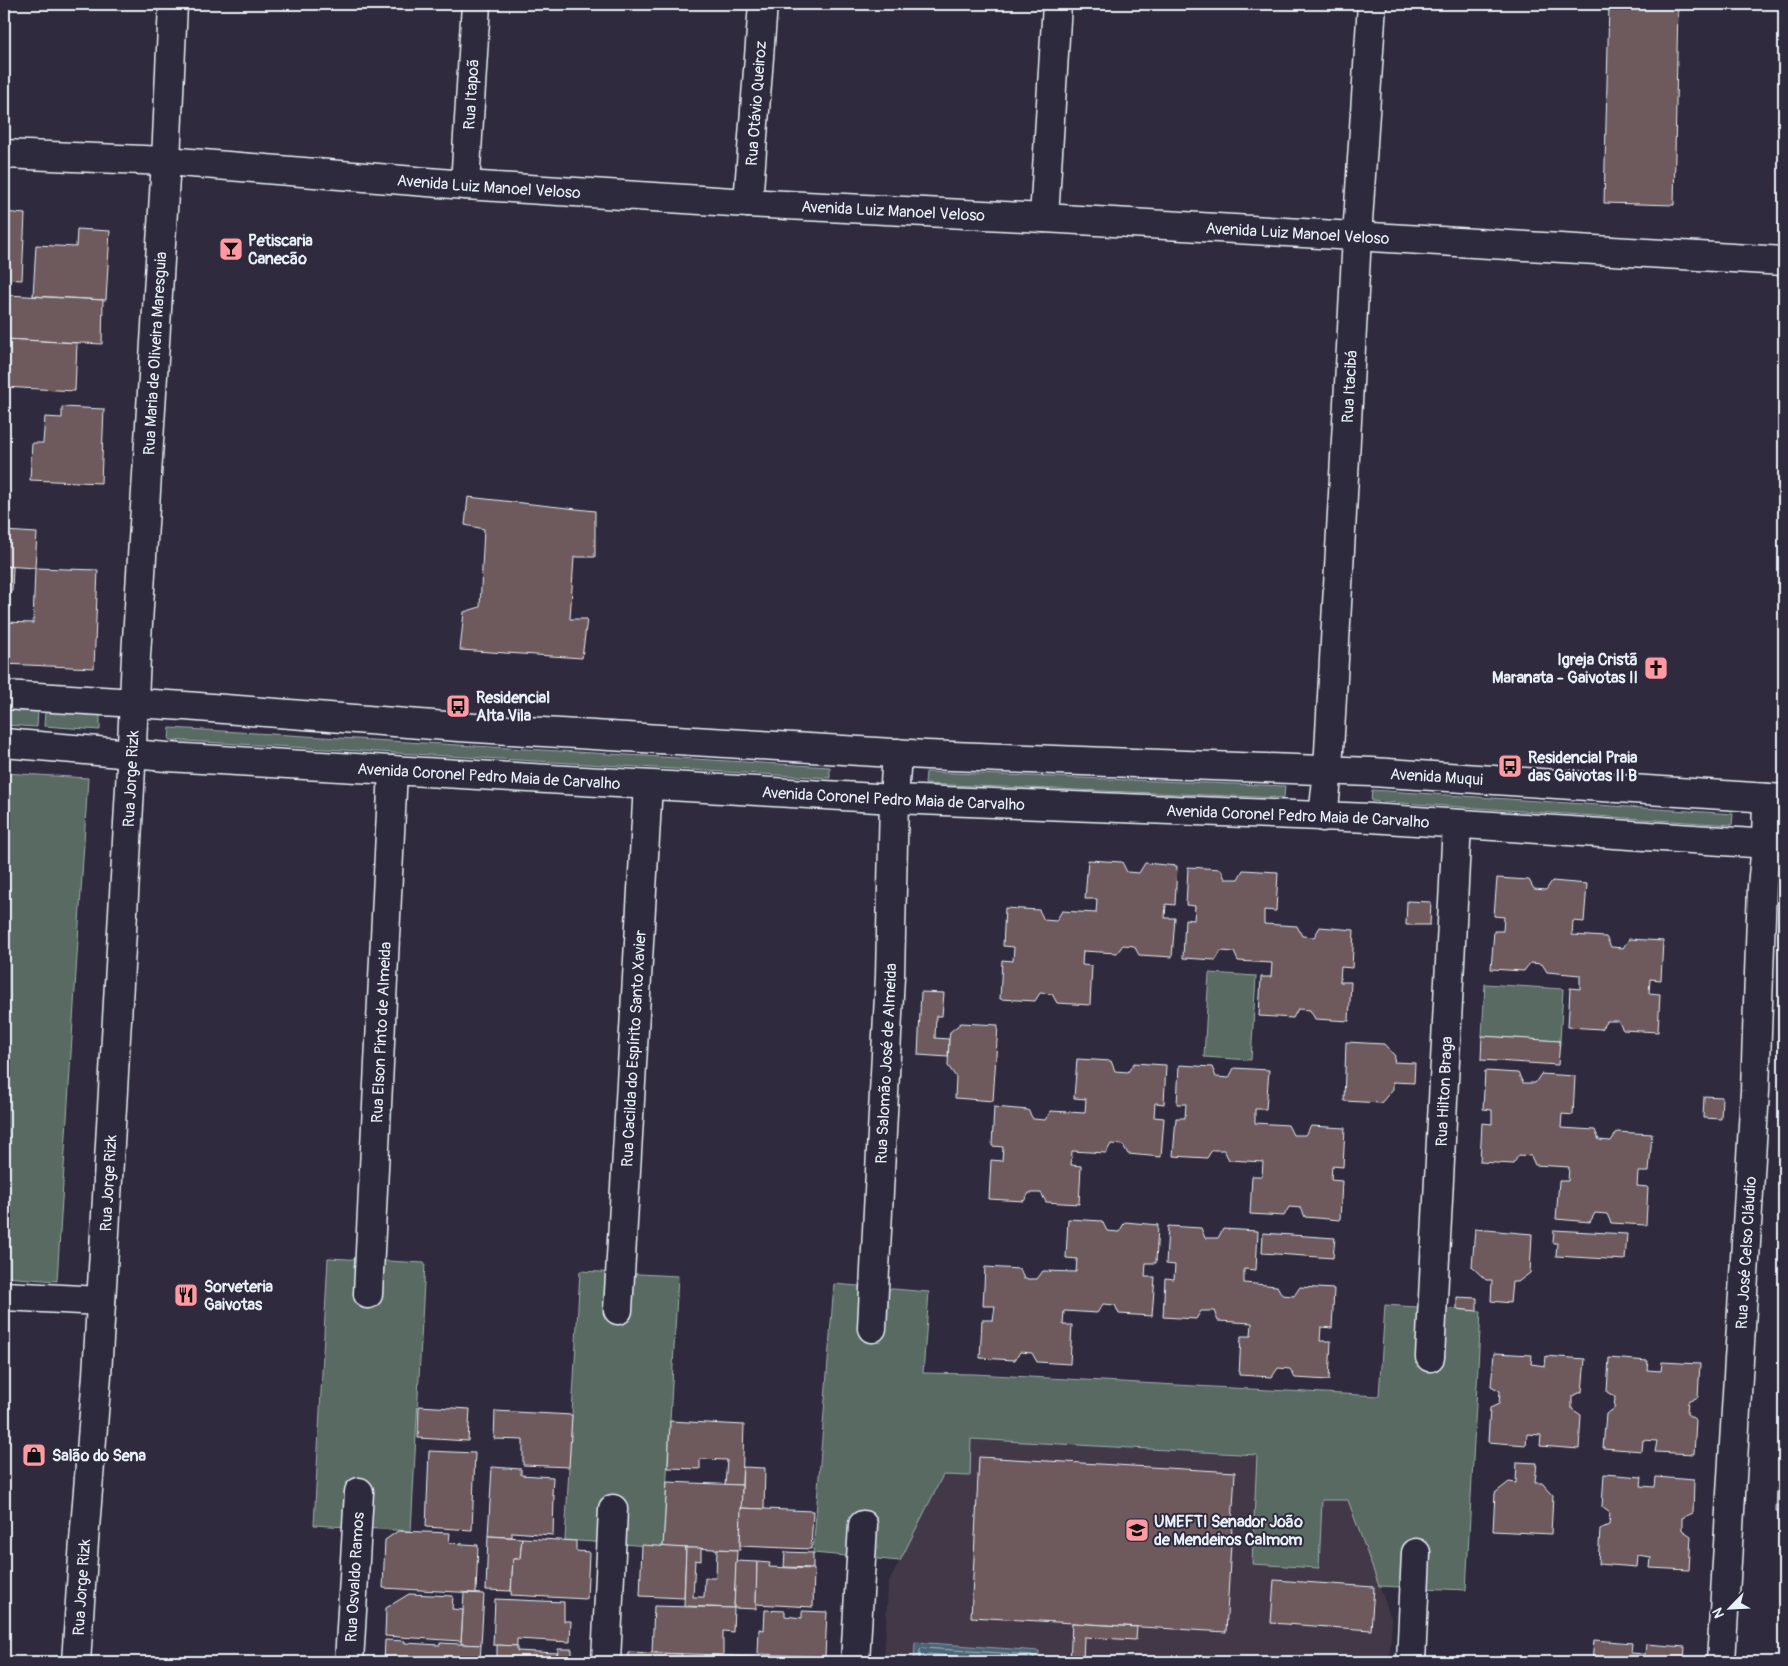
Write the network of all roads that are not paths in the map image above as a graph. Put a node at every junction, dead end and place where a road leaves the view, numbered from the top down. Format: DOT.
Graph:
graph roads {
  1 [pos="173,4"];
  2 [pos="476,4"];
  3 [pos="763,4"];
  4 [pos="1057,4"];
  5 [pos="1372,4"];
  6 [pos="4,154"];
  7 [pos="166,161"];
  8 [pos="465,185"];
  9 [pos="748,203"];
  10 [pos="1044,218"];
  11 [pos="1357,237"];
  12 [pos="1784,261"];
  13 [pos="4,695"];
  14 [pos="134,703"];
  15 [pos="4,743"];
  16 [pos="897,753"];
  17 [pos="132,754"];
  18 [pos="392,770"];
  19 [pos="1328,770"];
  20 [pos="648,785"];
  21 [pos="1776,798"];
  22 [pos="894,799"];
  23 [pos="1323,817"];
  24 [pos="1457,824"];
  25 [pos="1775,844"];
  26 [pos="368,1294"];
  27 [pos="4,1296"];
  28 [pos="101,1301"];
  29 [pos="618,1310"];
  30 [pos="872,1328"];
  31 [pos="1430,1357"];
  32 [pos="359,1492"];
  33 [pos="613,1509"];
  34 [pos="863,1525"];
  35 [pos="1416,1553"];
  36 [pos="76,1662"];
  37 [pos="349,1662"];
  38 [pos="606,1662"];
  39 [pos="855,1662"];
  40 [pos="1410,1662"];
  41 [pos="1721,1662"];
  1 -- 7 [label="street, Rua Maria de Oliveira Maresguia"];
  2 -- 8 [label="street, Rua Itapoã"];
  3 -- 9 [label="street, Rua Otávio Queiroz"];
  4 -- 10 [label="street"];
  5 -- 11 [label="street, Rua Itacibá"];
  6 -- 7 [label="street, Avenida Luiz Manoel Veloso"];
  7 -- 8 [label="street, Avenida Luiz Manoel Veloso"];
  7 -- 14 [label="street, Rua Maria de Oliveira Maresguia"];
  8 -- 9 [label="street, Avenida Luiz Manoel Veloso"];
  9 -- 10 [label="street, Avenida Luiz Manoel Veloso"];
  10 -- 11 [label="street, Avenida Luiz Manoel Veloso"];
  11 -- 12 [label="street, Avenida Luiz Manoel Veloso"];
  11 -- 19 [label="street, Rua Itacibá"];
  13 -- 14 [label="street"];
  14 -- 16 [label="street"];
  14 -- 17 [label="street, Rua Jorge Rizk"];
  15 -- 17 [label="street, Avenida Coronel Pedro Maia de Carvalho"];
  16 -- 19 [label="street"];
  16 -- 22 [label="street, Rua Salomão José de Almeida"];
  17 -- 18 [label="street, Avenida Coronel Pedro Maia de Carvalho"];
  17 -- 28 [label="street, Rua Jorge Rizk"];
  18 -- 20 [label="street, Avenida Coronel Pedro Maia de Carvalho"];
  18 -- 26 [label="street, Rua Elson Pinto de Almeida"];
  19 -- 21 [label="street, Avenida Muqui"];
  19 -- 23 [label="street, Rua Itacibá"];
  20 -- 22 [label="street, Avenida Coronel Pedro Maia de Carvalho"];
  20 -- 29 [label="street, Rua Cacilda do Espírito Santo Xavier"];
  21 -- 25 [label="street, Rua José Celso Cláudio"];
  22 -- 23 [label="street, Avenida Coronel Pedro Maia de Carvalho"];
  22 -- 30 [label="street, Rua Salomão José de Almeida"];
  23 -- 24 [label="street, Avenida Coronel Pedro Maia de Carvalho"];
  24 -- 25 [label="street, Avenida Coronel Pedro Maia de Carvalho"];
  24 -- 31 [label="street, Rua Hilton Braga"];
  25 -- 41 [label="street, Rua José Celso Cláudio"];
  27 -- 28 [label="street"];
  28 -- 36 [label="street, Rua Jorge Rizk"];
  32 -- 37 [label="street, Rua Osvaldo Ramos"];
  33 -- 38 [label="street"];
  34 -- 39 [label="street"];
  35 -- 40 [label="street"];
}
